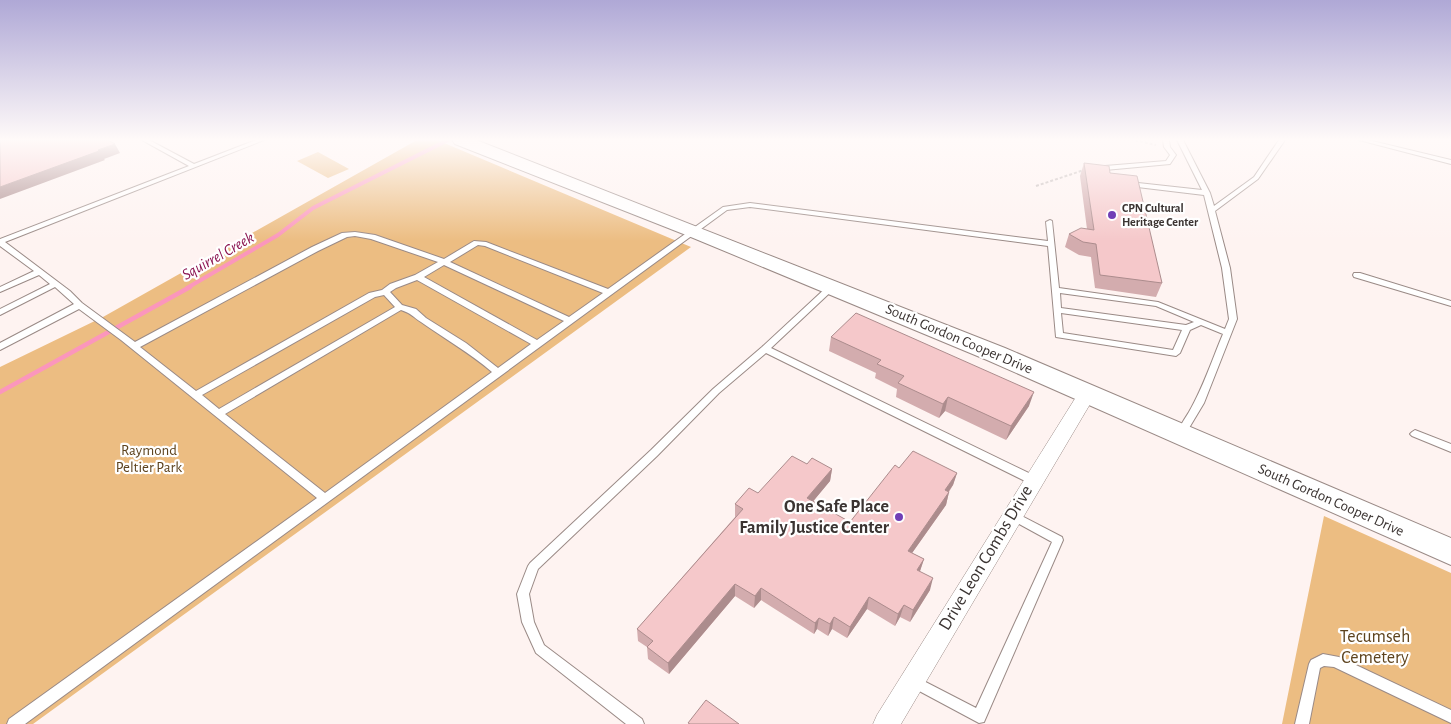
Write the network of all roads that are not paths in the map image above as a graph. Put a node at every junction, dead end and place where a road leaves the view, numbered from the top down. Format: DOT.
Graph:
graph roads {
  1 [pos="174,174"];
  2 [pos="548,174"];
  3 [pos="1197,174"];
  4 [pos="1259,174"];
  5 [pos="1123,183"];
  6 [pos="1207,193"];
  7 [pos="1212,210"];
  8 [pos="1050,222"];
  9 [pos="693,231"];
  10 [pos="0,242"];
  11 [pos="1052,244"];
  12 [pos="442,261"];
  13 [pos="39,272"];
  14 [pos="1357,275"];
  15 [pos="418,277"];
  16 [pos="55,284"];
  17 [pos="832,287"];
  18 [pos="0,290"];
  19 [pos="1056,290"];
  20 [pos="385,292"];
  21 [pos="608,292"];
  22 [pos="1451,304"];
  23 [pos="79,305"];
  24 [pos="401,307"];
  25 [pos="1057,310"];
  26 [pos="0,312"];
  27 [pos="569,320"];
  28 [pos="1202,322"];
  29 [pos="1187,328"];
  30 [pos="1227,333"];
  31 [pos="538,344"];
  32 [pos="135,346"];
  33 [pos="0,348"];
  34 [pos="765,349"];
  35 [pos="498,372"];
  36 [pos="1087,394"];
  37 [pos="194,395"];
  38 [pos="218,414"];
  39 [pos="1415,434"];
  40 [pos="1182,435"];
  41 [pos="1451,448"];
  42 [pos="1034,480"];
  43 [pos="325,499"];
  44 [pos="1012,515"];
  45 [pos="1451,552"];
  46 [pos="912,681"];
  47 [pos="1451,718"];
  48 [pos="14,724"];
  49 [pos="637,724"];
  50 [pos="886,724"];
  51 [pos="1302,724"];
  1 -- 10 [label="lane"];
  2 -- 9 [label="main road, South Gordon Cooper Drive"];
  3 -- 6 [label="lane"];
  4 -- 7 [label="lane"];
  5 -- 6 [label="lane"];
  6 -- 7 [label="lane"];
  7 -- 30 [label="lane"];
  8 -- 11 [label="lane"];
  9 -- 11 [label="lane"];
  9 -- 17 [label="main road, South Gordon Cooper Drive"];
  9 -- 21 [label="lane"];
  10 -- 13 [label="lane"];
  11 -- 19 [label="lane"];
  12 -- 15 [label="lane"];
  12 -- 21 [label="lane"];
  12 -- 27 [label="lane"];
  12 -- 32 [label="lane"];
  13 -- 16 [label="lane"];
  13 -- 18 [label="lane"];
  14 -- 22 [label="lane"];
  15 -- 20 [label="lane"];
  15 -- 31 [label="lane"];
  16 -- 23 [label="lane"];
  16 -- 26 [label="lane"];
  17 -- 34 [label="lane"];
  17 -- 36 [label="main road, South Gordon Cooper Drive"];
  19 -- 25 [label="lane"];
  19 -- 28 [label="lane"];
  20 -- 24 [label="lane"];
  20 -- 37 [label="lane"];
  21 -- 27 [label="lane"];
  23 -- 32 [label="lane"];
  23 -- 33 [label="lane"];
  24 -- 35 [label="lane"];
  24 -- 38 [label="lane"];
  25 -- 29 [label="lane"];
  25 -- 29 [label="lane"];
  27 -- 31 [label="lane"];
  28 -- 29 [label="lane"];
  28 -- 30 [label="lane"];
  30 -- 40 [label="lane"];
  31 -- 35 [label="lane"];
  32 -- 37 [label="lane"];
  34 -- 42 [label="lane"];
  34 -- 49 [label="lane"];
  35 -- 43 [label="lane"];
  36 -- 40 [label="main road, South Gordon Cooper Drive"];
  36 -- 42 [label="street, Drive Leon Combs Drive"];
  37 -- 38 [label="lane"];
  38 -- 43 [label="lane"];
  39 -- 41 [label="lane"];
  40 -- 45 [label="main road, South Gordon Cooper Drive"];
  42 -- 44 [label="street, Drive Leon Combs Drive"];
  43 -- 48 [label="lane"];
  44 -- 46 [label="street, Drive Leon Combs Drive"];
  44 -- 46 [label="lane"];
  46 -- 50 [label="street, Drive Leon Combs Drive"];
  47 -- 51 [label="lane"];
}
